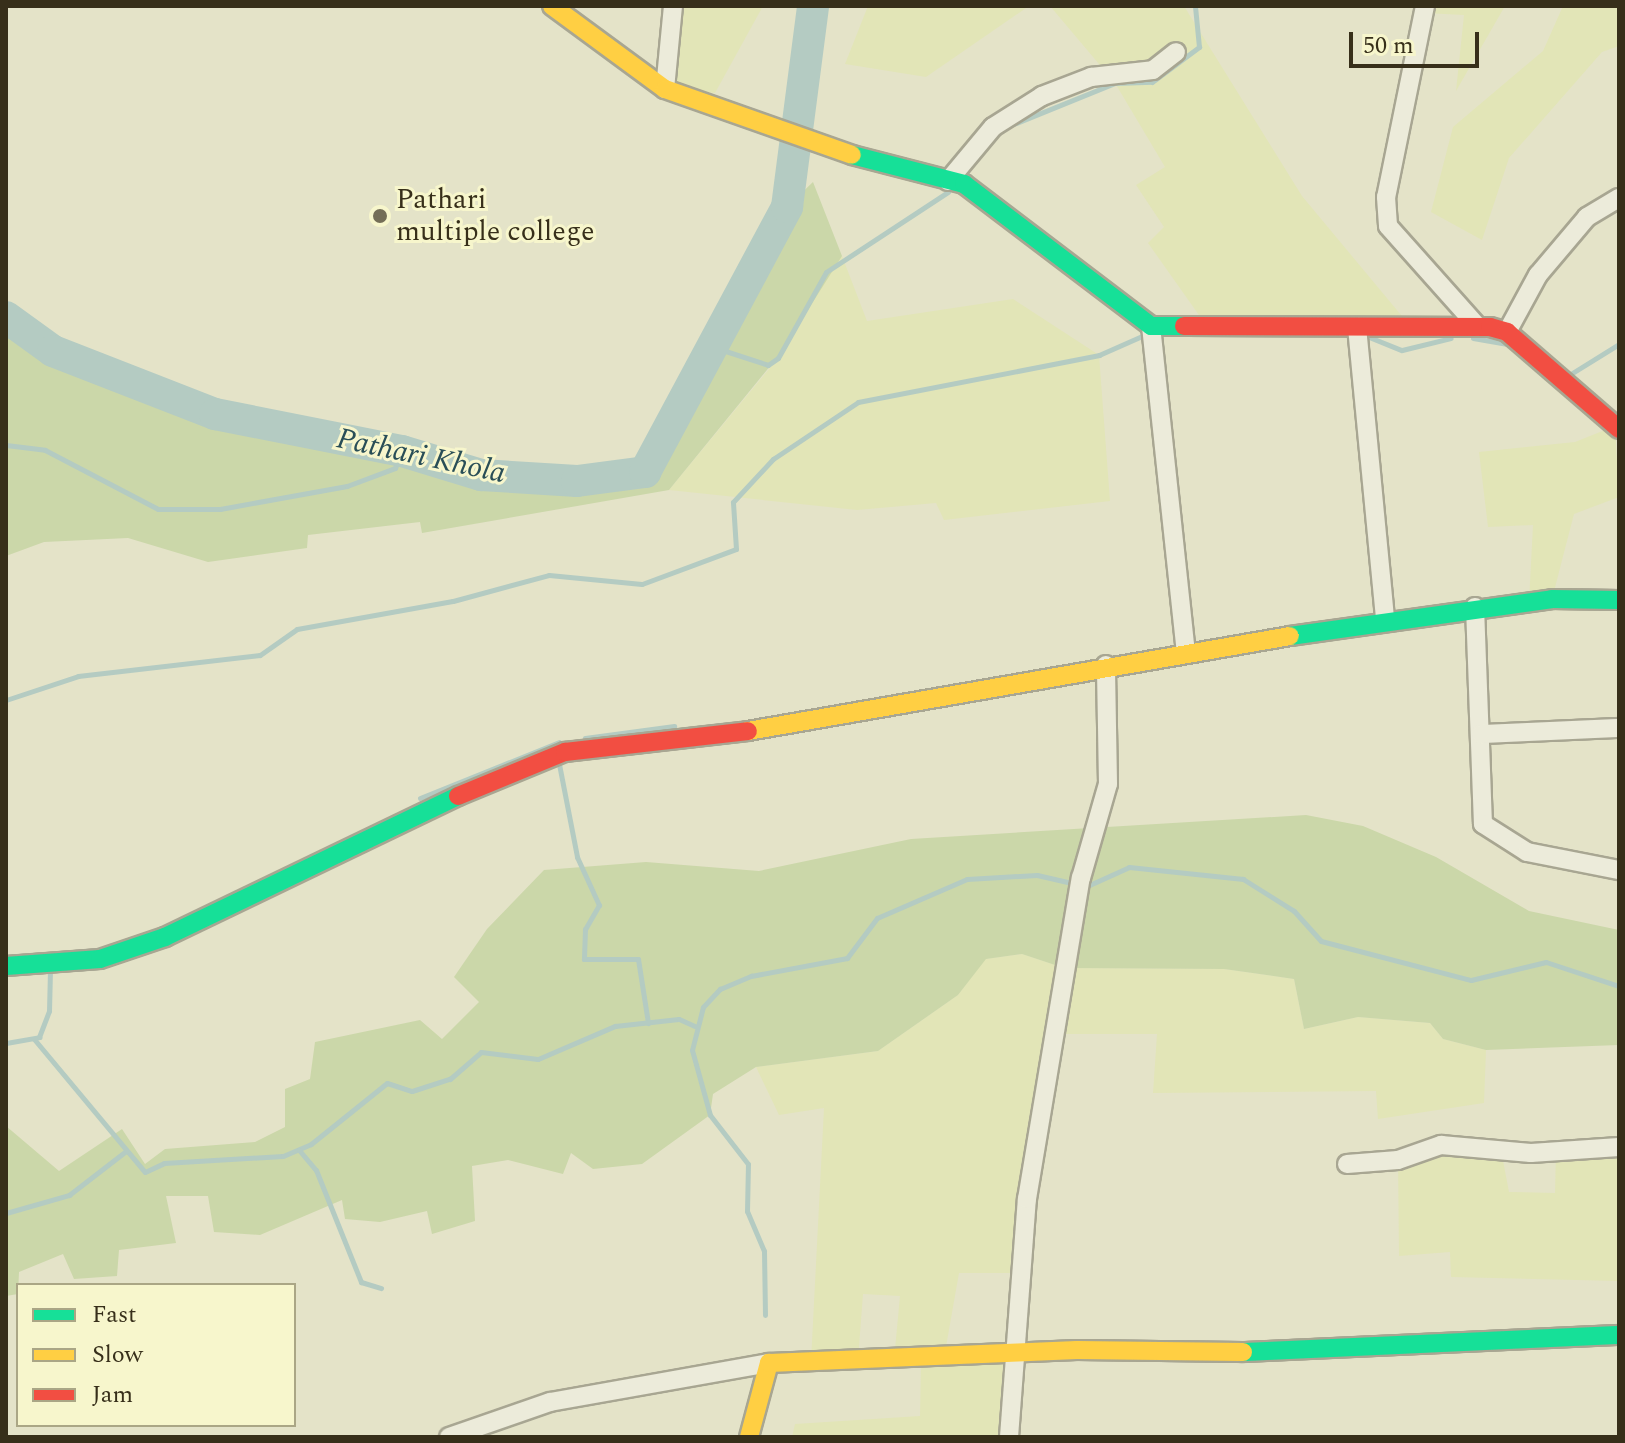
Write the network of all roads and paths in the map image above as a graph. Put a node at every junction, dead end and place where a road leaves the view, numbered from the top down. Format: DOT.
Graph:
graph roads {
  1 [pos="552,6"];
  2 [pos="673,6"];
  3 [pos="1425,6"];
  4 [pos="1176,52"];
  5 [pos="665,89"];
  6 [pos="948,181"];
  7 [pos="1619,198"];
  8 [pos="1151,326"];
  9 [pos="1357,327"];
  10 [pos="1478,327"];
  11 [pos="1507,332"];
  12 [pos="1619,429"];
  13 [pos="1619,600"];
  14 [pos="1475,607"];
  15 [pos="1385,619"];
  16 [pos="1186,651"];
  17 [pos="1106,665"];
  18 [pos="1619,728"];
  19 [pos="1481,734"];
  20 [pos="1619,870"];
  21 [pos="6,966"];
  22 [pos="1619,1147"];
  23 [pos="1347,1164"];
  24 [pos="1619,1335"];
  25 [pos="1013,1354"];
  26 [pos="769,1363"];
  27 [pos="449,1437"];
  28 [pos="749,1437"];
  29 [pos="1009,1437"];
  1 -- 5 [label="street"];
  2 -- 5 [label="street"];
  3 -- 10 [label="street"];
  4 -- 6 [label="street"];
  5 -- 6 [label="street"];
  6 -- 8 [label="street"];
  7 -- 11 [label="street"];
  8 -- 9 [label="street"];
  8 -- 16 [label="street"];
  9 -- 10 [label="street"];
  9 -- 15 [label="street"];
  10 -- 11 [label="street"];
  11 -- 12 [label="street"];
  13 -- 14 [label="street"];
  14 -- 15 [label="street"];
  14 -- 19 [label="street"];
  15 -- 16 [label="street"];
  16 -- 17 [label="street"];
  17 -- 21 [label="street"];
  17 -- 25 [label="street"];
  18 -- 19 [label="street"];
  19 -- 20 [label="street"];
  22 -- 23 [label="street"];
  24 -- 25 [label="street"];
  25 -- 26 [label="street"];
  25 -- 29 [label="street"];
  26 -- 27 [label="street"];
  26 -- 28 [label="street"];
}
